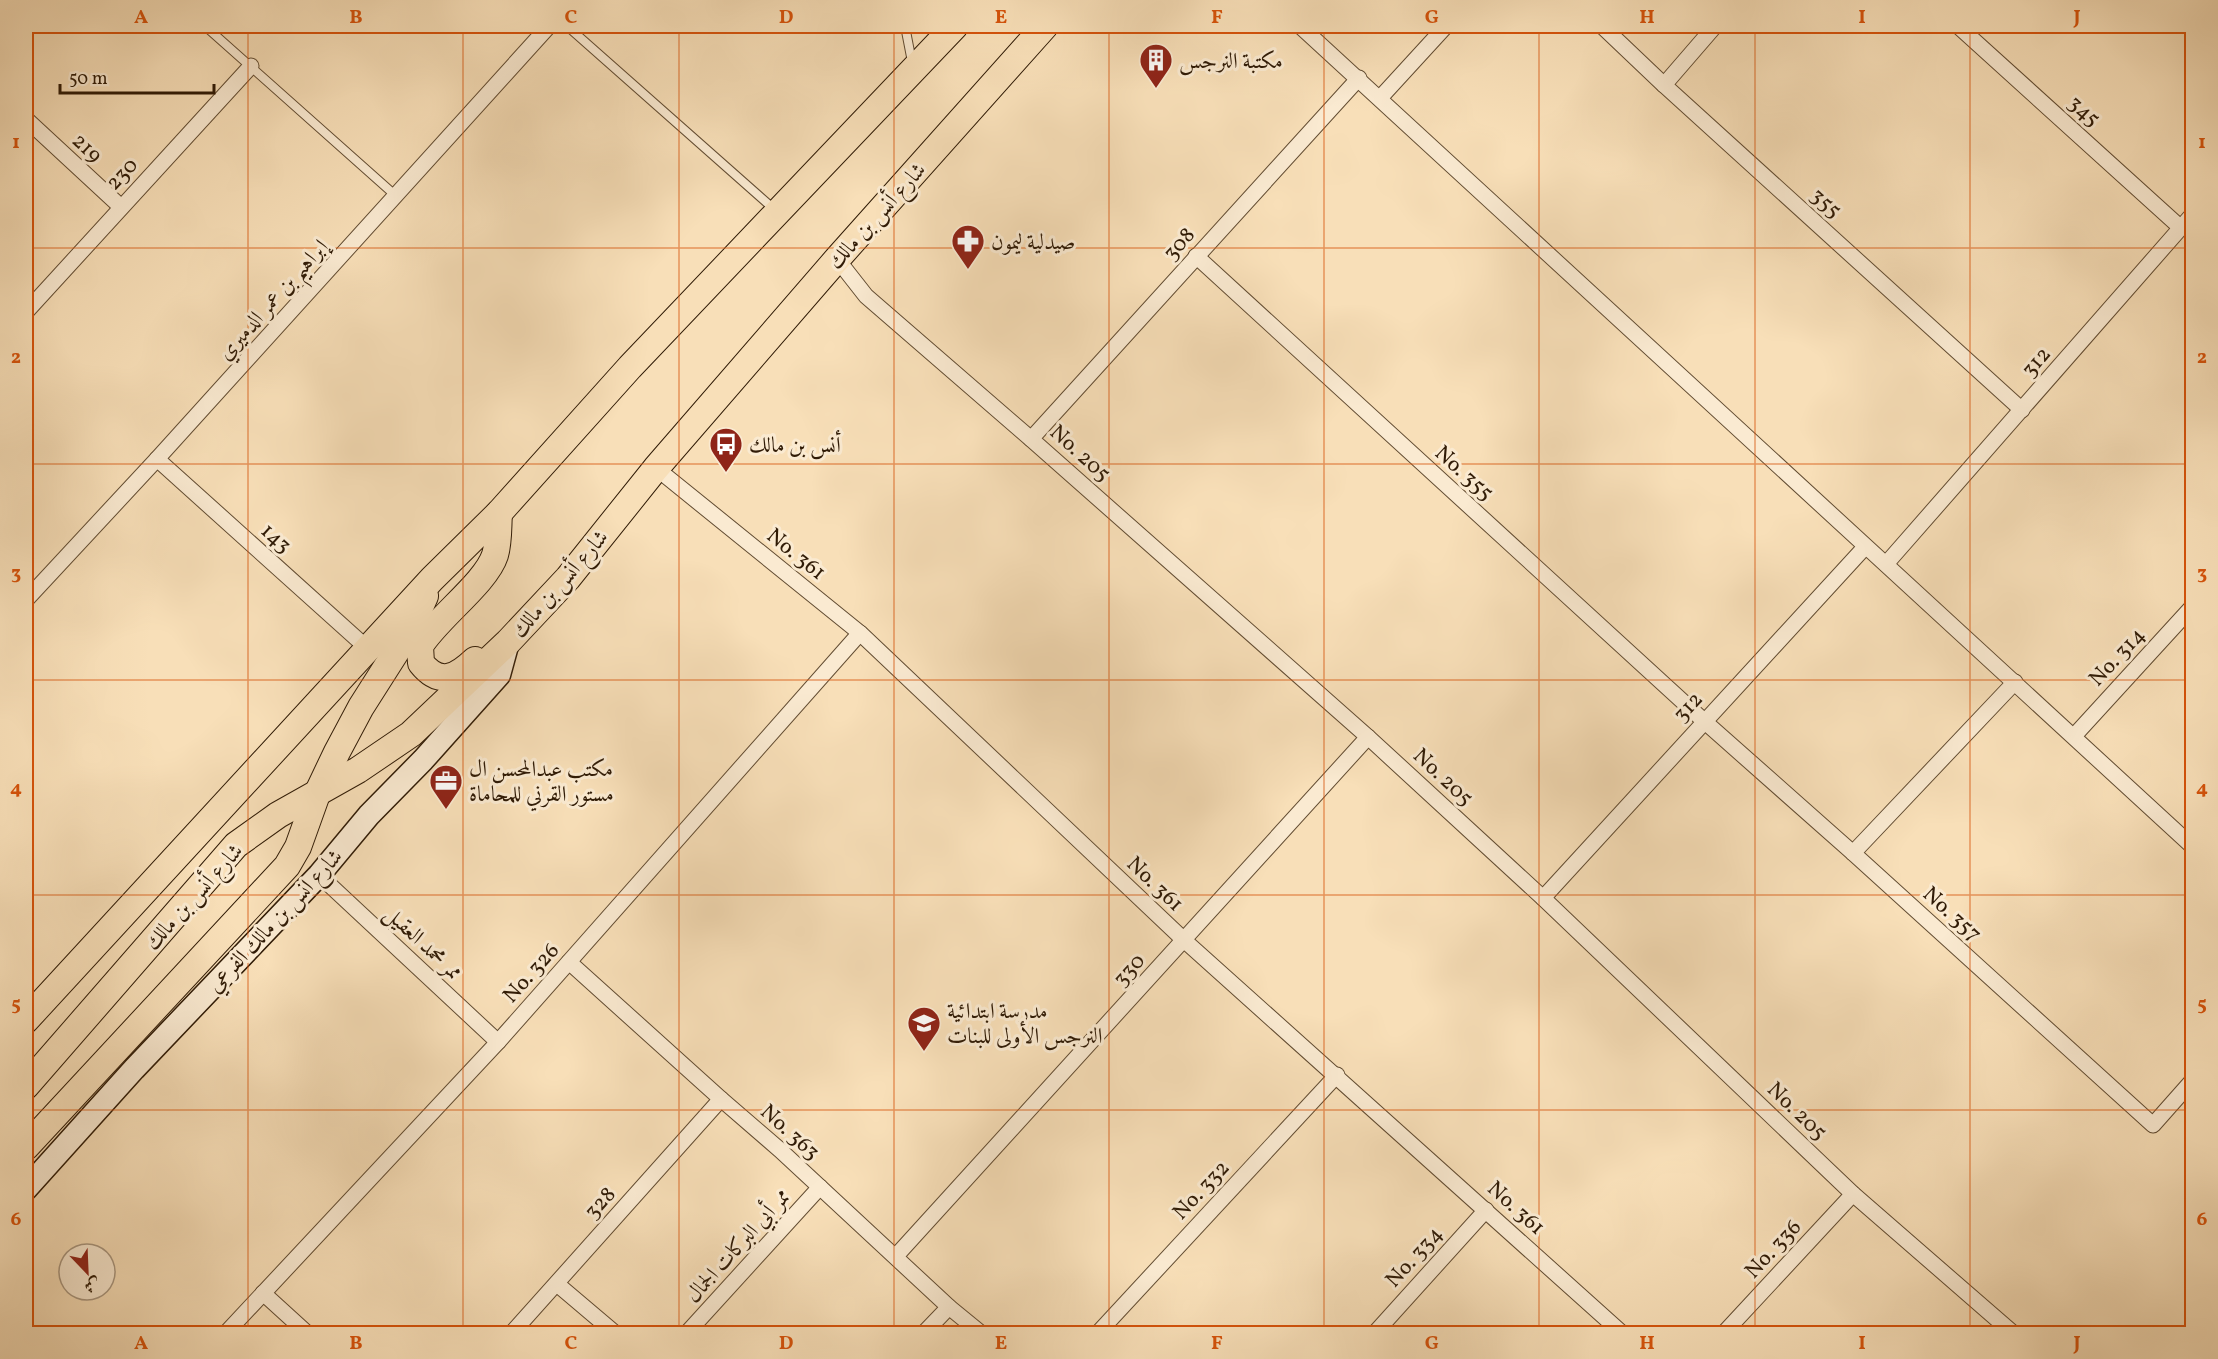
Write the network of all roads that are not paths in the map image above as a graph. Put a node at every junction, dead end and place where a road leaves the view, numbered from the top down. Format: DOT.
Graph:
graph roads {
  1 [pos="205,26"];
  2 [pos="549,26"];
  3 [pos="567,26"];
  4 [pos="905,26"];
  5 [pos="955,26"];
  6 [pos="1045,26"];
  7 [pos="1300,26"];
  8 [pos="1446,26"];
  9 [pos="1602,26"];
  10 [pos="1715,26"];
  11 [pos="1958,26"];
  12 [pos="251,66"];
  13 [pos="914,69"];
  14 [pos="1359,78"];
  15 [pos="1664,85"];
  16 [pos="1380,98"];
  17 [pos="26,120"];
  18 [pos="396,196"];
  19 [pos="121,207"];
  20 [pos="778,213"];
  21 [pos="2193,215"];
  22 [pos="2181,228"];
  23 [pos="1196,256"];
  24 [pos="837,259"];
  25 [pos="26,312"];
  26 [pos="2022,410"];
  27 [pos="1031,438"];
  28 [pos="157,459"];
  29 [pos="656,468"];
  30 [pos="499,513"];
  31 [pos="1865,547"];
  32 [pos="1886,564"];
  33 [pos="432,579"];
  34 [pos="26,600"];
  35 [pos="2193,607"];
  36 [pos="860,633"];
  37 [pos="512,638"];
  38 [pos="367,648"];
  39 [pos="2014,682"];
  40 [pos="1704,721"];
  41 [pos="2074,736"];
  42 [pos="1368,737"];
  43 [pos="317,794"];
  44 [pos="2193,846"];
  45 [pos="1853,853"];
  46 [pos="319,874"];
  47 [pos="1543,897"];
  48 [pos="1185,941"];
  49 [pos="569,962"];
  50 [pos="26,1020"];
  51 [pos="498,1042"];
  52 [pos="1337,1075"];
  53 [pos="2193,1081"];
  54 [pos="26,1086"];
  55 [pos="721,1099"];
  56 [pos="26,1147"];
  57 [pos="820,1187"];
  58 [pos="26,1189"];
  59 [pos="1853,1194"];
  60 [pos="1486,1210"];
  61 [pos="896,1256"];
  62 [pos="557,1284"];
  63 [pos="263,1293"];
  64 [pos="949,1306"];
  65 [pos="225,1334"];
  66 [pos="308,1334"];
  67 [pos="511,1334"];
  68 [pos="616,1334"];
  69 [pos="686,1334"];
  70 [pos="923,1334"];
  71 [pos="982,1334"];
  72 [pos="1097,1334"];
  73 [pos="1374,1334"];
  74 [pos="1623,1334"];
  75 [pos="1723,1334"];
  76 [pos="2014,1334"];
  1 -- 12 [label="lane"];
  2 -- 18 [label="street, إبراهيم بن عمر الدميري"];
  3 -- 20 [label="lane"];
  4 -- 13 [label="lane"];
  5 -- 13 [label="main road, شارع أنس بن مالك"];
  6 -- 24 [label="main road, شارع أنس بن مالك"];
  7 -- 14 [label="street"];
  8 -- 16 [label="street"];
  9 -- 15 [label="street, 355"];
  10 -- 15 [label="street"];
  11 -- 22 [label="street, 345"];
  12 -- 18 [label="lane"];
  12 -- 19 [label="street, 230"];
  13 -- 20 [label="main road, شارع أنس بن مالك"];
  14 -- 16 [label="street"];
  14 -- 23 [label="street, 308"];
  15 -- 26 [label="street, 355"];
  16 -- 31 [label="street"];
  17 -- 19 [label="street, 219"];
  18 -- 28 [label="street, إبراهيم بن عمر الدميري"];
  19 -- 25 [label="street, 230"];
  20 -- 30 [label="main road, شارع أنس بن مالك"];
  21 -- 22 [label="street, 312"];
  22 -- 26 [label="street, 312"];
  23 -- 27 [label="street, 308"];
  23 -- 40 [label="street, No. 355"];
  24 -- 27 [label="street, No. 205"];
  24 -- 29 [label="main road, شارع أنس بن مالك"];
  26 -- 32 [label="street, 312"];
  27 -- 42 [label="street, No. 205"];
  28 -- 34 [label="street, إبراهيم بن عمر الدميري"];
  28 -- 38 [label="street, 143"];
  29 -- 36 [label="street, No. 361"];
  29 -- 37 [label="main road, شارع أنس بن مالك"];
  30 -- 33 [label="main road, شارع أنس بن مالك"];
  30 -- 37 [label="main road"];
  31 -- 32 [label="street"];
  31 -- 40 [label="street, 312"];
  32 -- 39 [label="street"];
  33 -- 38 [label="main road, شارع أنس بن مالك"];
  33 -- 43 [label="main road"];
  35 -- 41 [label="street, No. 314"];
  36 -- 48 [label="street, No. 361"];
  36 -- 49 [label="street, No. 326"];
  37 -- 43 [label="main road, شارع أنس بن مالك"];
  37 -- 46 [label="main road, شارع انس بن مالك الفرعي"];
  38 -- 50 [label="main road, شارع أنس بن مالك"];
  39 -- 41 [label="street"];
  39 -- 45 [label="street"];
  40 -- 45 [label="street, No. 355"];
  40 -- 47 [label="street, 312"];
  41 -- 44 [label="street"];
  42 -- 47 [label="street, No. 205"];
  42 -- 48 [label="street, 330"];
  43 -- 54 [label="main road, شارع أنس بن مالك"];
  43 -- 56 [label="main road"];
  45 -- 53 [label="street, No. 357"];
  46 -- 51 [label="street, ممر محمد العقيل"];
  46 -- 58 [label="main road, شارع انس بن مالك الفرعي"];
  47 -- 59 [label="street, No. 205"];
  48 -- 52 [label="street, No. 361"];
  48 -- 61 [label="street, 330"];
  49 -- 51 [label="street, No. 326"];
  49 -- 55 [label="street, No. 363"];
  51 -- 63 [label="street, No. 326"];
  52 -- 60 [label="street, No. 361"];
  52 -- 72 [label="street, No. 332"];
  55 -- 57 [label="street, No. 363"];
  55 -- 62 [label="street, 328"];
  57 -- 61 [label="street, No. 363"];
  57 -- 69 [label="street, ممر أبي البركات الجمال"];
  59 -- 75 [label="street, No. 336"];
  59 -- 76 [label="street, No. 205"];
  60 -- 73 [label="street, No. 334"];
  60 -- 74 [label="street, No. 361"];
  61 -- 64 [label="street, No. 363"];
  62 -- 67 [label="street, 328"];
  62 -- 68 [label="street"];
  63 -- 65 [label="street, No. 326"];
  63 -- 66 [label="street"];
  64 -- 70 [label="street"];
  64 -- 71 [label="street, No. 363"];
}
